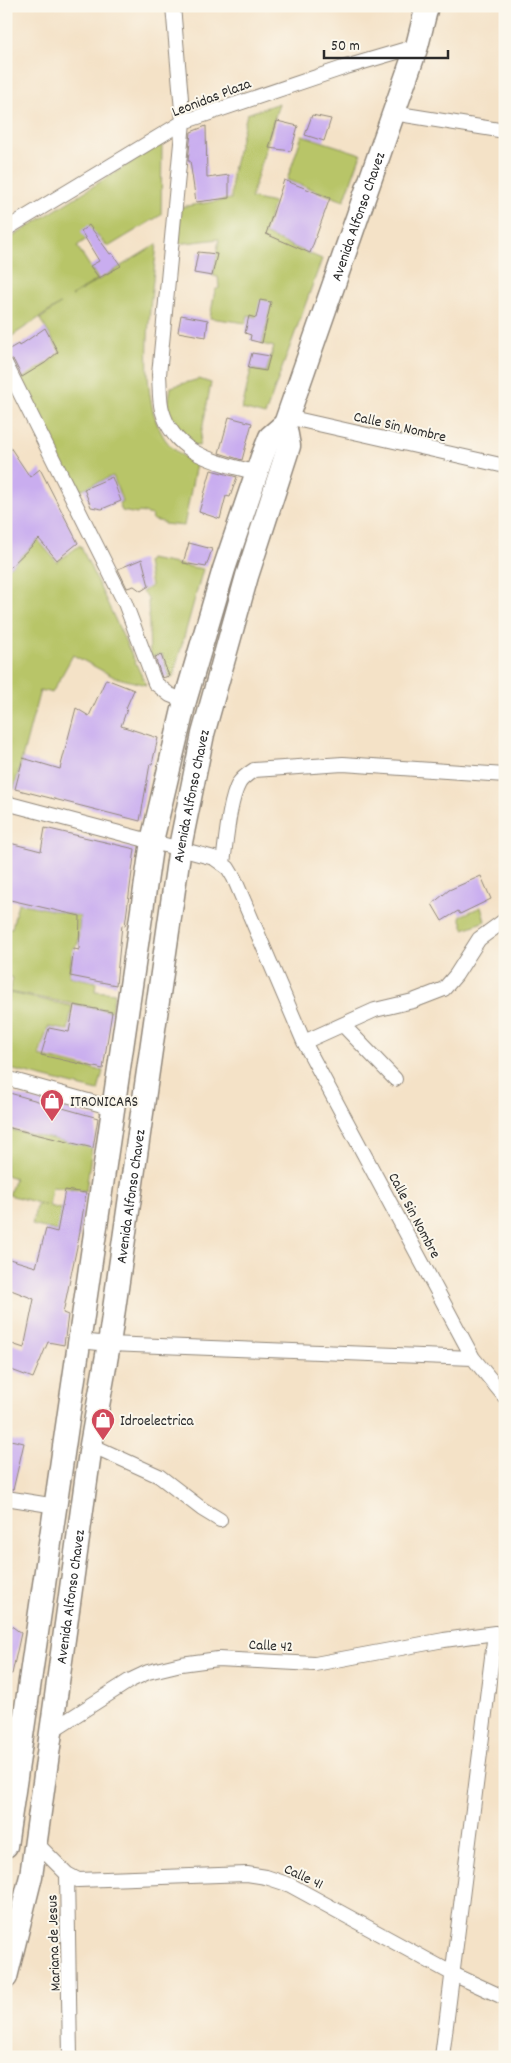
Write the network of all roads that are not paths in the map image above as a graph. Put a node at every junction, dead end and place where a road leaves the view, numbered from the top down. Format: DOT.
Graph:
graph roads {
  1 [pos="173,6"];
  2 [pos="426,6"];
  3 [pos="417,46"];
  4 [pos="393,113"];
  5 [pos="183,122"];
  6 [pos="505,131"];
  7 [pos="6,229"];
  8 [pos="6,365"];
  9 [pos="286,420"];
  10 [pos="505,466"];
  11 [pos="256,473"];
  12 [pos="184,701"];
  13 [pos="505,775"];
  14 [pos="6,803"];
  15 [pos="152,841"];
  16 [pos="180,848"];
  17 [pos="223,863"];
  18 [pos="505,920"];
  19 [pos="343,1025"];
  20 [pos="304,1042"];
  21 [pos="6,1078"];
  22 [pos="395,1080"];
  23 [pos="113,1108"];
  24 [pos="80,1341"];
  25 [pos="109,1344"];
  26 [pos="473,1358"];
  27 [pos="505,1397"];
  28 [pos="91,1445"];
  29 [pos="6,1498"];
  30 [pos="56,1506"];
  31 [pos="220,1520"];
  32 [pos="500,1634"];
  33 [pos="51,1731"];
  34 [pos="10,1790"];
  35 [pos="35,1842"];
  36 [pos="6,1846"];
  37 [pos="67,1874"];
  38 [pos="453,1974"];
  39 [pos="6,1977"];
  40 [pos="505,1998"];
  41 [pos="70,2057"];
  42 [pos="442,2057"];
  1 -- 5 [label="street"];
  2 -- 3 [label="main road, Avenida Alfonso Chavez"];
  3 -- 4 [label="main road, Avenida Alfonso Chavez"];
  3 -- 5 [label="street, Leonidas Plaza"];
  4 -- 6 [label="street"];
  4 -- 9 [label="main road, Avenida Alfonso Chavez"];
  5 -- 7 [label="street, Leonidas Plaza"];
  5 -- 11 [label="street"];
  8 -- 12 [label="street"];
  9 -- 10 [label="street, Calle Sin Nombre"];
  9 -- 11 [label="main road, Avenida Alfonso Chavez"];
  9 -- 16 [label="main road, Avenida Alfonso Chavez"];
  11 -- 12 [label="main road, Avenida Alfonso Chavez"];
  12 -- 15 [label="main road, Avenida Alfonso Chavez"];
  13 -- 17 [label="street"];
  14 -- 15 [label="street"];
  15 -- 16 [label="street"];
  15 -- 23 [label="main road, Avenida Alfonso Chavez"];
  16 -- 17 [label="street"];
  16 -- 25 [label="main road, Avenida Alfonso Chavez"];
  17 -- 20 [label="street, Calle Sin Nombre"];
  18 -- 19 [label="street"];
  19 -- 20 [label="street"];
  19 -- 22 [label="street"];
  20 -- 26 [label="street, Calle Sin Nombre"];
  21 -- 23 [label="street"];
  23 -- 24 [label="main road, Avenida Alfonso Chavez"];
  24 -- 25 [label="street"];
  24 -- 30 [label="main road, Avenida Alfonso Chavez"];
  25 -- 26 [label="street"];
  25 -- 28 [label="main road, Avenida Alfonso Chavez"];
  26 -- 27 [label="street, Calle Sin Nombre"];
  28 -- 31 [label="street"];
  28 -- 33 [label="main road, Avenida Alfonso Chavez"];
  29 -- 30 [label="street"];
  30 -- 34 [label="main road, Avenida Alfonso Chavez"];
  32 -- 33 [label="street, Calle 42"];
  32 -- 38 [label="street"];
  33 -- 35 [label="main road, Avenida Alfonso Chavez"];
  34 -- 36 [label="main road, Avenida Alfonso Chavez"];
  35 -- 37 [label="street, Mariana de Jesus"];
  35 -- 39 [label="main road, Avenida Alfonso Chavez"];
  37 -- 38 [label="street, Calle 41"];
  37 -- 41 [label="street, Mariana de Jesus"];
  38 -- 40 [label="street, Calle 41"];
  38 -- 42 [label="street"];
}
